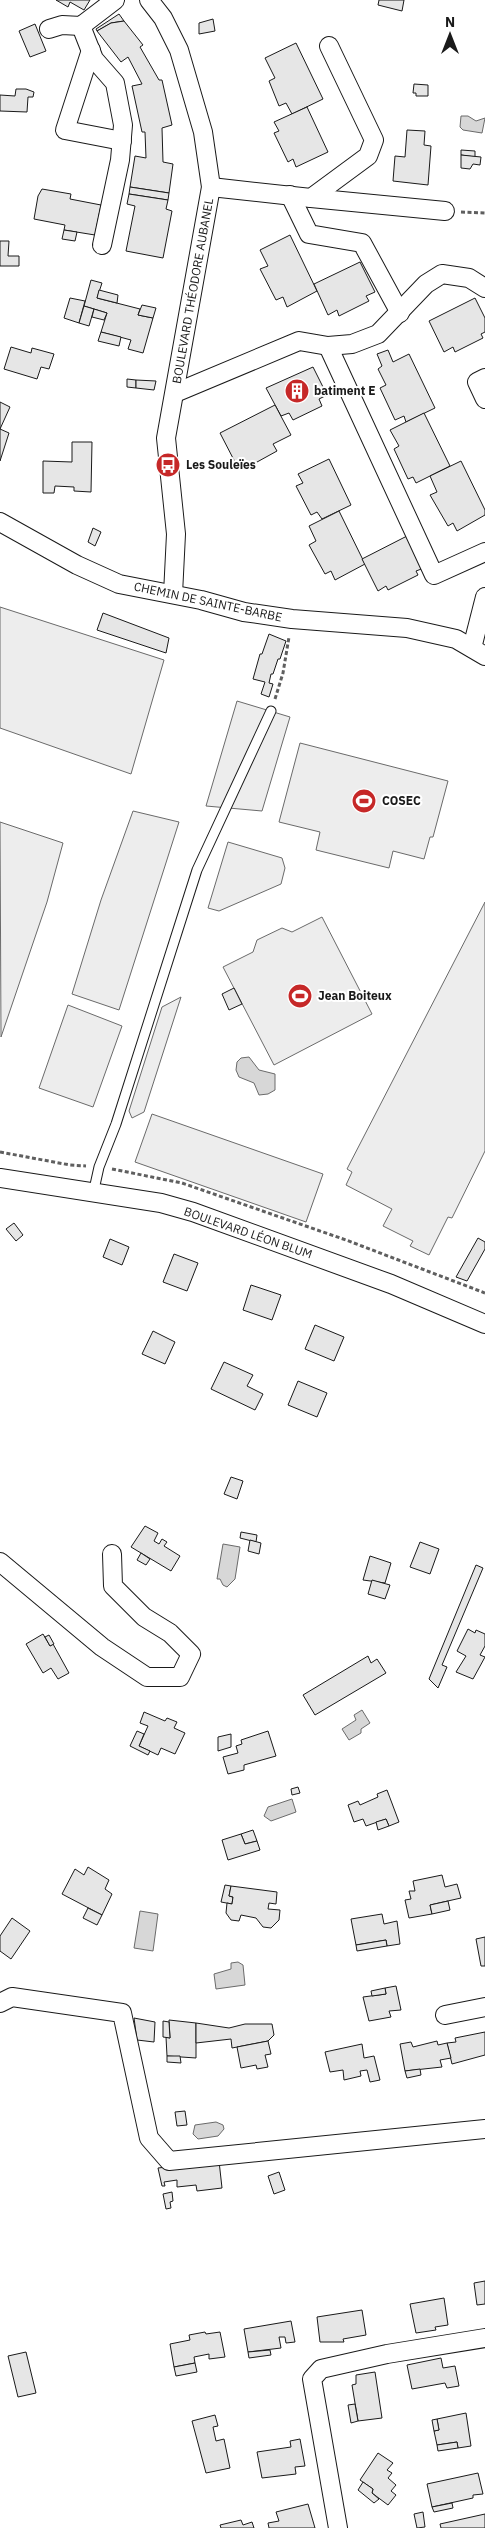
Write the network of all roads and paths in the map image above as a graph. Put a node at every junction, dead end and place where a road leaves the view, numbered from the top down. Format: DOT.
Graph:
graph roads {
  1 [pos="115,0"];
  2 [pos="149,0"];
  3 [pos="81,26"];
  4 [pos="49,29"];
  5 [pos="329,46"];
  6 [pos="91,50"];
  7 [pos="122,141"];
  8 [pos="211,186"];
  9 [pos="290,195"];
  10 [pos="311,198"];
  11 [pos="446,211"];
  12 [pos="485,214"];
  13 [pos="102,245"];
  14 [pos="485,288"];
  15 [pos="400,312"];
  16 [pos="328,346"];
  17 [pos="485,378"];
  18 [pos="175,393"];
  19 [pos="485,399"];
  20 [pos="0,522"];
  21 [pos="485,552"];
  22 [pos="172,594"];
  23 [pos="485,597"];
  24 [pos="292,619"];
  25 [pos="479,652"];
  26 [pos="271,711"];
  27 [pos="0,1152"];
  28 [pos="89,1166"];
  29 [pos="109,1169"];
  30 [pos="0,1178"];
  31 [pos="93,1194"];
  32 [pos="485,1293"];
  33 [pos="485,1324"];
  34 [pos="112,1554"];
  35 [pos="0,1562"];
  36 [pos="0,2002"];
  37 [pos="485,2007"];
  38 [pos="445,2015"];
  39 [pos="485,2129"];
  40 [pos="485,2338"];
  41 [pos="338,2528"];
  1 -- 3 [label="street"];
  2 -- 8 [label="street, BOULEVARD THÉODORE AUBANEL"];
  3 -- 4 [label="street"];
  3 -- 6 [label="street"];
  5 -- 10 [label="street"];
  6 -- 7 [label="street"];
  6 -- 7 [label="street"];
  7 -- 13 [label="street"];
  8 -- 9 [label="street"];
  8 -- 18 [label="street, BOULEVARD THÉODORE AUBANEL"];
  9 -- 10 [label="street"];
  9 -- 15 [label="street"];
  10 -- 11 [label="street"];
  11 -- 12 [label="path"];
  14 -- 15 [label="street"];
  15 -- 16 [label="street"];
  16 -- 18 [label="street"];
  16 -- 21 [label="street"];
  17 -- 19 [label="street"];
  18 -- 22 [label="street, BOULEVARD THÉODORE AUBANEL"];
  20 -- 22 [label="street, CHEMIN DE SAINTE-BARBE"];
  22 -- 24 [label="street, CHEMIN DE SAINTE-BARBE"];
  23 -- 25 [label="street"];
  24 -- 25 [label="street, CHEMIN DE SAINTE-BARBE"];
  24 -- 26 [label="path"];
  26 -- 31 [label="lane"];
  27 -- 28 [label="path"];
  29 -- 32 [label="path"];
  30 -- 31 [label="street, BOULEVARD LÉON BLUM"];
  31 -- 33 [label="street, BOULEVARD LÉON BLUM"];
  34 -- 35 [label="street"];
  36 -- 39 [label="street"];
  37 -- 38 [label="street"];
  40 -- 41 [label="street"];
}
